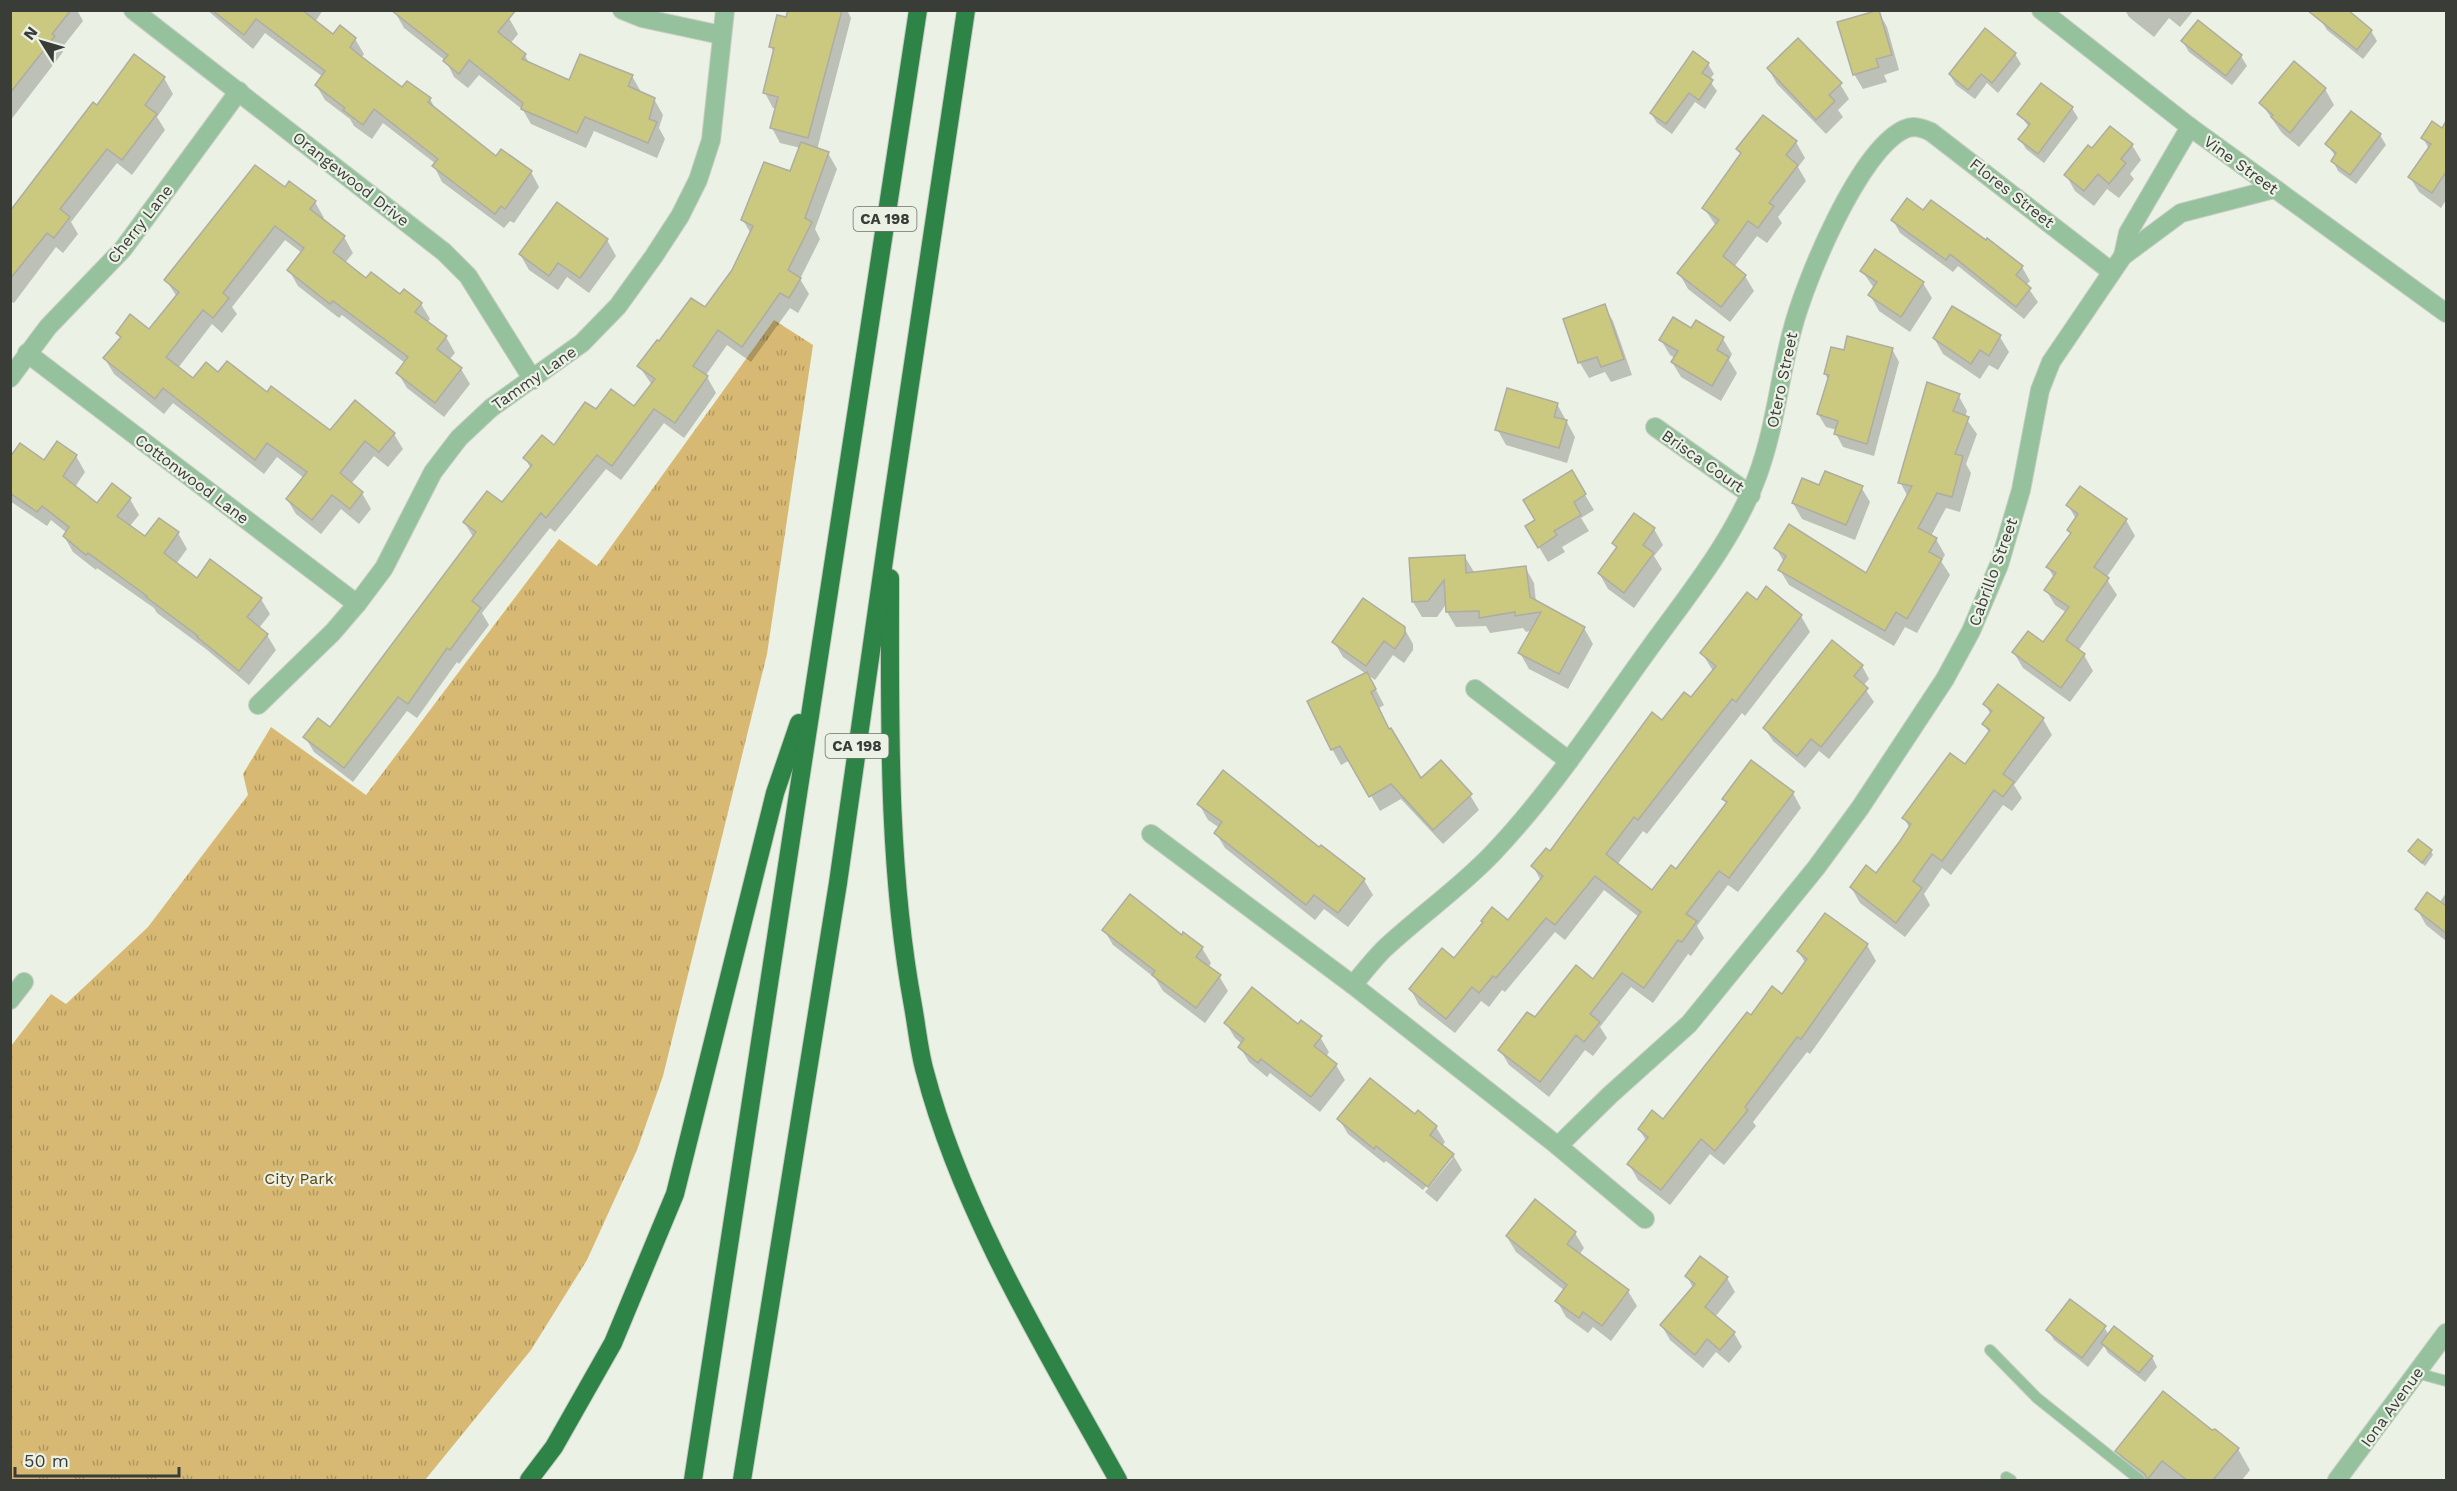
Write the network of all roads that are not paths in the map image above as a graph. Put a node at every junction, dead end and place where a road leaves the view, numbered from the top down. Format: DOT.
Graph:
graph roads {
  1 [pos="133,10"];
  2 [pos="622,10"];
  3 [pos="725,10"];
  4 [pos="918,10"];
  5 [pos="966,10"];
  6 [pos="2041,10"];
  7 [pos="722,35"];
  8 [pos="239,91"];
  9 [pos="2190,127"];
  10 [pos="1906,128"];
  11 [pos="2274,189"];
  12 [pos="2123,256"];
  13 [pos="2112,272"];
  14 [pos="2446,313"];
  15 [pos="27,353"];
  16 [pos="10,378"];
  17 [pos="533,380"];
  18 [pos="1655,427"];
  19 [pos="1751,495"];
  20 [pos="891,511"];
  21 [pos="357,604"];
  22 [pos="814,682"];
  23 [pos="1475,689"];
  24 [pos="258,705"];
  25 [pos="1569,761"];
  26 [pos="1150,834"];
  27 [pos="24,981"];
  28 [pos="1353,985"];
  29 [pos="10,1000"];
  30 [pos="1558,1146"];
  31 [pos="1645,1219"];
  32 [pos="2446,1333"];
  33 [pos="1990,1350"];
  34 [pos="2416,1373"];
  35 [pos="2446,1381"];
  36 [pos="529,1480"];
  37 [pos="693,1480"];
  38 [pos="742,1480"];
  39 [pos="1118,1480"];
  40 [pos="2140,1480"];
  41 [pos="2337,1480"];
  1 -- 8 [label="street, Orangewood Drive"];
  2 -- 7 [label="street"];
  3 -- 7 [label="street, Tammy Lane"];
  4 -- 22 [label="highway, CA 198"];
  5 -- 20 [label="highway, CA 198"];
  6 -- 9 [label="street, Vine Street"];
  7 -- 17 [label="street, Tammy Lane"];
  8 -- 15 [label="street, Cherry Lane"];
  8 -- 17 [label="street, Orangewood Drive"];
  9 -- 11 [label="street, Vine Street"];
  9 -- 12 [label="street, Cabrillo Street"];
  10 -- 13 [label="street, Flores Street"];
  10 -- 19 [label="street, Otero Street"];
  11 -- 12 [label="street, Cabrillo Street"];
  11 -- 14 [label="street, Vine Street"];
  12 -- 13 [label="street, Cabrillo Street"];
  13 -- 30 [label="street, Cabrillo Street"];
  15 -- 16 [label="street, Cherry Lane"];
  15 -- 21 [label="street, Cottonwood Lane"];
  17 -- 21 [label="street, Tammy Lane"];
  18 -- 19 [label="street, Brisca Court"];
  19 -- 25 [label="street, Otero Street"];
  20 -- 38 [label="highway, CA 198"];
  20 -- 39 [label="highway"];
  21 -- 24 [label="street, Tammy Lane"];
  22 -- 36 [label="highway"];
  22 -- 37 [label="highway, CA 198"];
  23 -- 25 [label="street"];
  25 -- 28 [label="street, Otero Street"];
  26 -- 28 [label="street"];
  27 -- 29 [label="street"];
  28 -- 30 [label="street"];
  30 -- 31 [label="street"];
  32 -- 34 [label="street, Iona Avenue"];
  33 -- 40 [label="lane"];
  34 -- 35 [label="lane"];
  34 -- 41 [label="street, Iona Avenue"];
}
